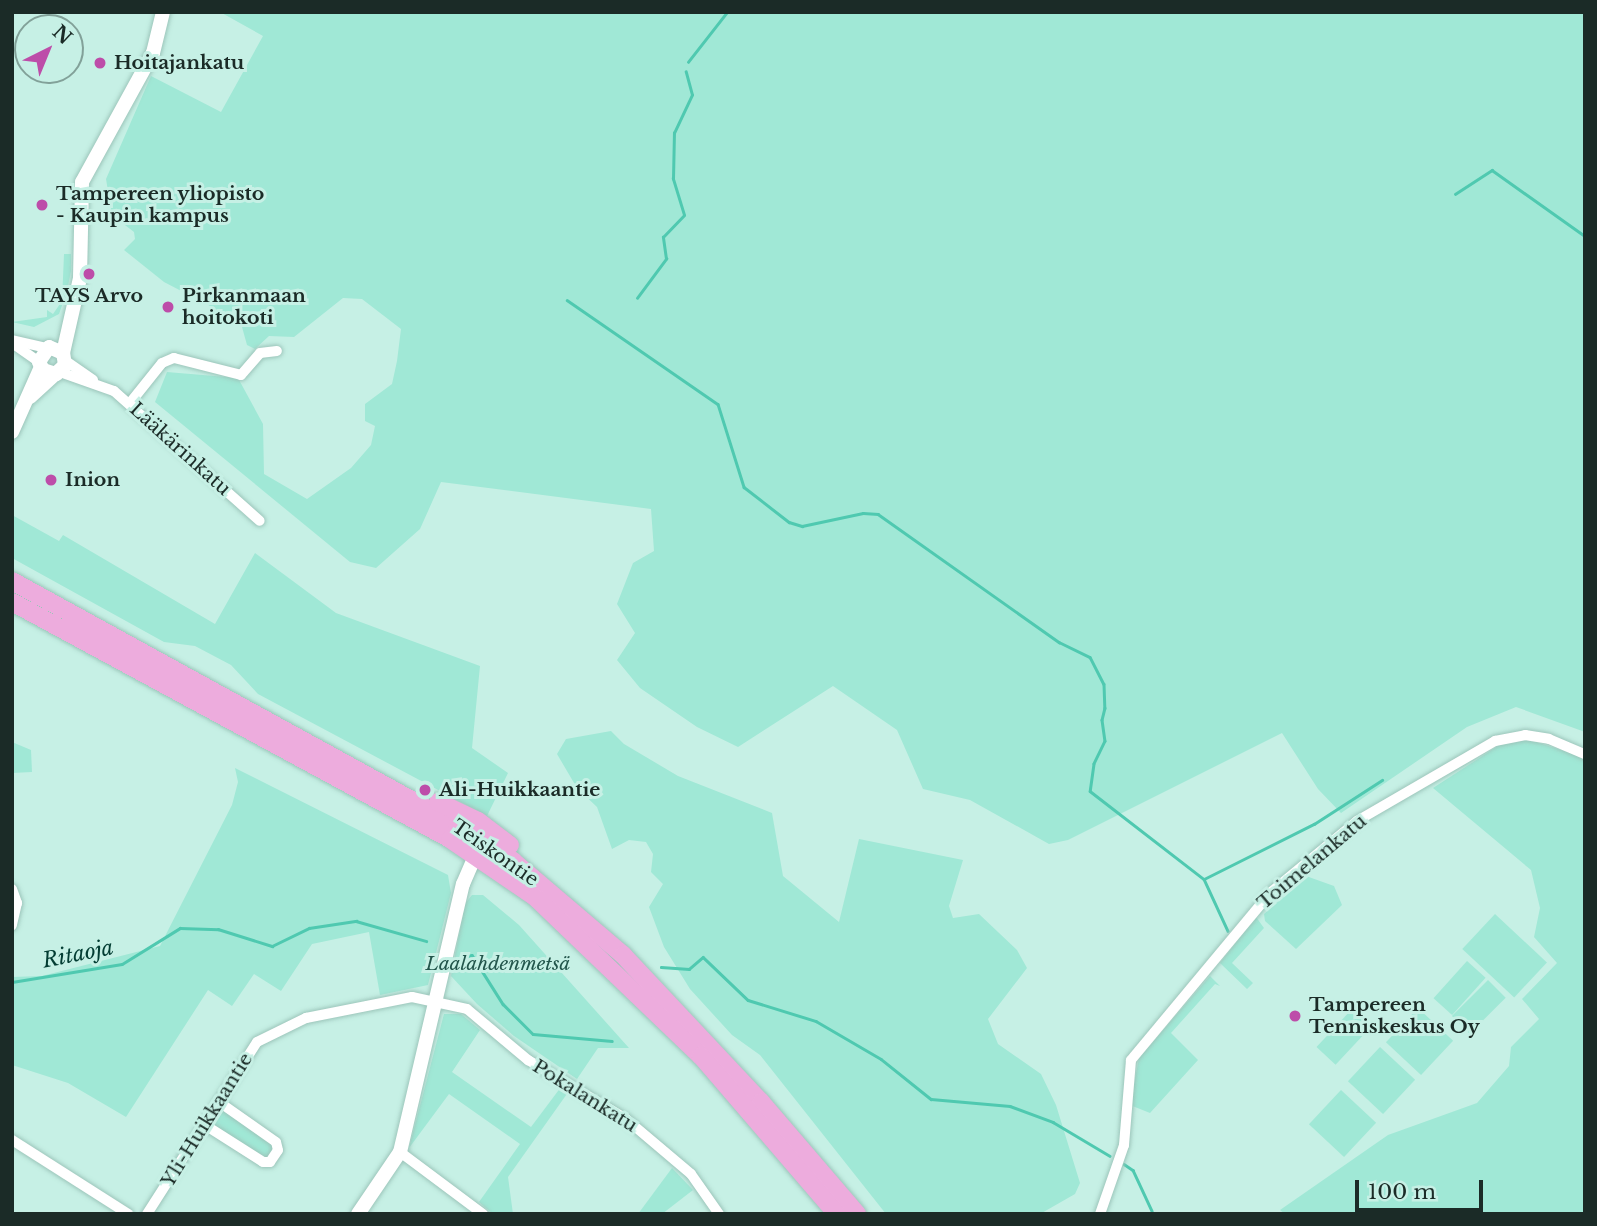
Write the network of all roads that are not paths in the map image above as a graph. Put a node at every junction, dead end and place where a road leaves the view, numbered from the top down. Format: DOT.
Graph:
graph roads {
  1 [pos="163,12"];
  2 [pos="12,342"];
  3 [pos="278,351"];
  4 [pos="57,359"];
  5 [pos="40,365"];
  6 [pos="130,403"];
  7 [pos="22,409"];
  8 [pos="12,432"];
  9 [pos="260,521"];
  10 [pos="12,568"];
  11 [pos="12,580"];
  12 [pos="35,593"];
  13 [pos="12,602"];
  14 [pos="1585,754"];
  15 [pos="392,788"];
  16 [pos="479,847"];
  17 [pos="12,889"];
  18 [pos="559,898"];
  19 [pos="12,925"];
  20 [pos="436,999"];
  21 [pos="219,1102"];
  22 [pos="205,1125"];
  23 [pos="12,1140"];
  24 [pos="400,1152"];
  25 [pos="128,1214"];
  26 [pos="147,1214"];
  27 [pos="358,1214"];
  28 [pos="483,1214"];
  29 [pos="719,1214"];
  30 [pos="837,1214"];
  31 [pos="857,1214"];
  32 [pos="1100,1214"];
  1 -- 4 [label="street"];
  2 -- 4 [label="street, Lääkärinkatu"];
  2 -- 5 [label="street"];
  3 -- 6 [label="street"];
  4 -- 5 [label="street"];
  4 -- 6 [label="street, Lääkärinkatu"];
  4 -- 7 [label="street"];
  5 -- 7 [label="street"];
  6 -- 9 [label="street, Lääkärinkatu"];
  7 -- 8 [label="street"];
  10 -- 12 [label="highway"];
  11 -- 12 [label="highway, Teiskontie"];
  12 -- 15 [label="highway, Teiskontie"];
  13 -- 16 [label="highway, Teiskontie"];
  14 -- 32 [label="street, Toimelankatu"];
  15 -- 16 [label="highway, Teiskontie"];
  15 -- 18 [label="highway"];
  16 -- 18 [label="highway, Teiskontie"];
  16 -- 20 [label="street"];
  16 -- 30 [label="highway, Teiskontie"];
  17 -- 19 [label="street"];
  18 -- 31 [label="highway, Teiskontie"];
  20 -- 21 [label="street, Yli-Huikkaantie"];
  20 -- 24 [label="street"];
  20 -- 29 [label="street, Pokalankatu"];
  21 -- 22 [label="street, Yli-Huikkaantie"];
  21 -- 22 [label="street"];
  22 -- 26 [label="street, Yli-Huikkaantie"];
  23 -- 25 [label="street"];
  24 -- 27 [label="street"];
  24 -- 28 [label="street"];
}
